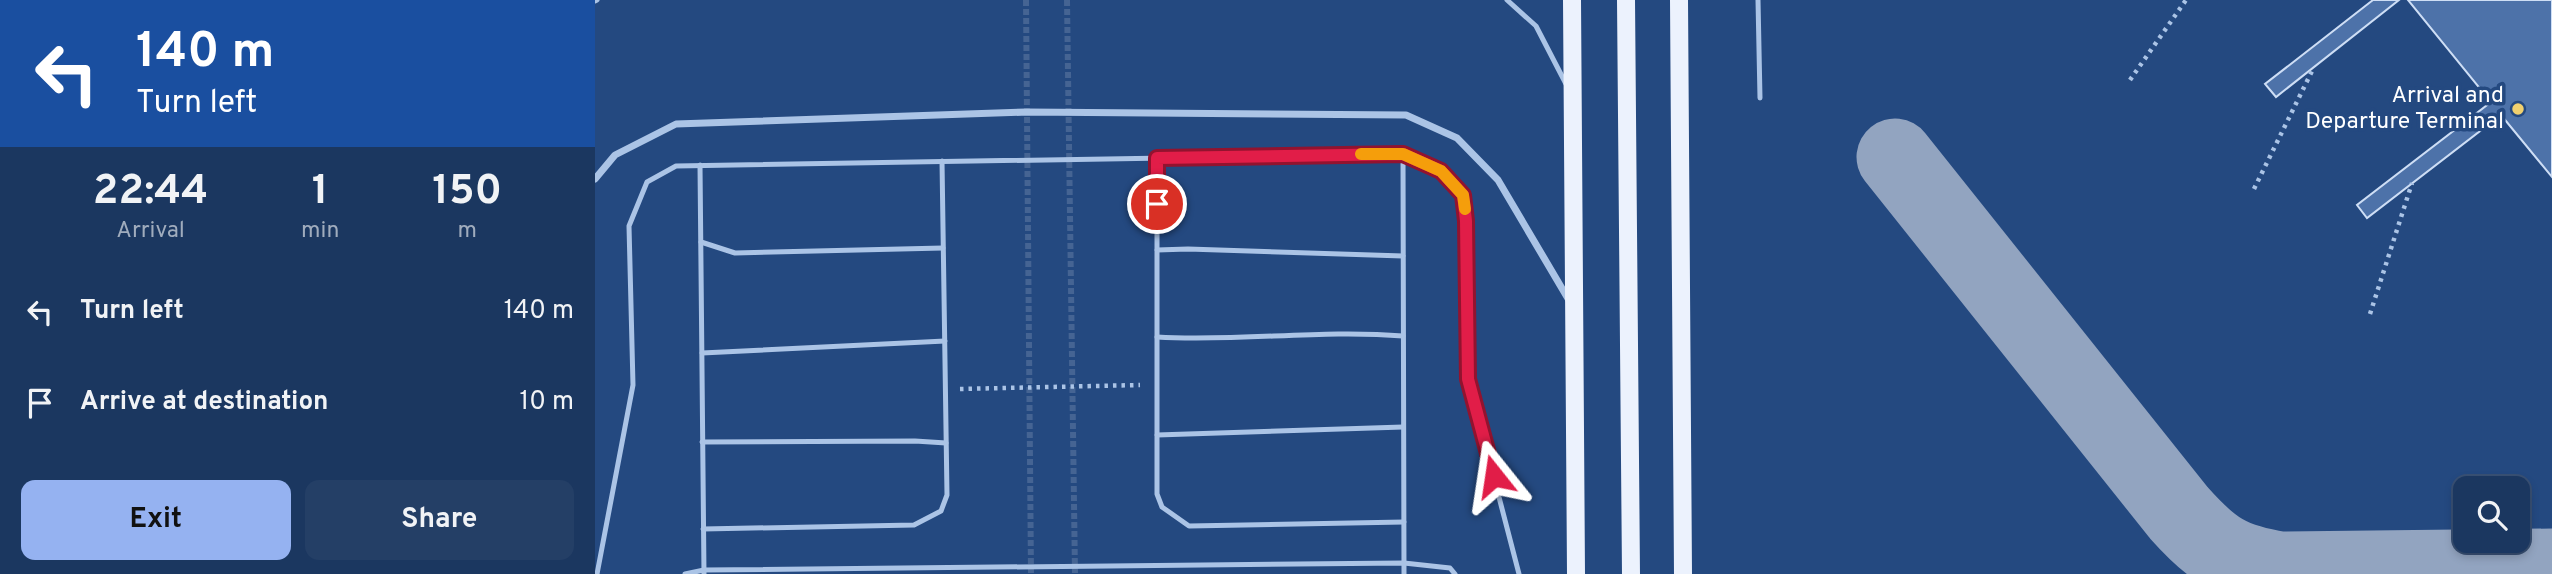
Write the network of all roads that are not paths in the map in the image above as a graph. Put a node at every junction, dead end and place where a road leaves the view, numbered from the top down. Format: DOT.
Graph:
graph roads {
  1 [pos="1507,0"];
  2 [pos="1572,0"];
  3 [pos="1626,0"];
  4 [pos="1679,0"];
  5 [pos="1758,0"];
  6 [pos="1573,96"];
  7 [pos="1760,98"];
  8 [pos="1403,154"];
  9 [pos="1157,158"];
  10 [pos="942,161"];
  11 [pos="700,165"];
  12 [pos="595,179"];
  13 [pos="701,242"];
  14 [pos="943,248"];
  15 [pos="1157,250"];
  16 [pos="1403,256"];
  17 [pos="1574,308"];
  18 [pos="1403,336"];
  19 [pos="1157,337"];
  20 [pos="944,341"];
  21 [pos="702,353"];
  22 [pos="1403,427"];
  23 [pos="1157,435"];
  24 [pos="702,442"];
  25 [pos="946,443"];
  26 [pos="1404,522"];
  27 [pos="703,529"];
  28 [pos="1404,563"];
  29 [pos="1126,565"];
  30 [pos="967,567"];
  31 [pos="704,572"];
  32 [pos="597,574"];
  33 [pos="685,574"];
  34 [pos="967,574"];
  35 [pos="1126,574"];
  36 [pos="1404,574"];
  37 [pos="1455,574"];
  38 [pos="1519,574"];
  39 [pos="1576,574"];
  40 [pos="1631,574"];
  41 [pos="1683,574"];
  1 -- 6 [label="lane"];
  2 -- 6 [label="main road"];
  3 -- 40 [label="main road"];
  4 -- 41 [label="main road"];
  5 -- 7 [label="lane"];
  6 -- 17 [label="main road"];
  8 -- 9 [label="lane"];
  8 -- 16 [label="lane"];
  8 -- 38 [label="lane"];
  9 -- 10 [label="lane"];
  9 -- 15 [label="lane"];
  10 -- 11 [label="lane"];
  10 -- 14 [label="lane"];
  11 -- 13 [label="lane"];
  11 -- 32 [label="lane"];
  12 -- 17 [label="street"];
  13 -- 14 [label="lane"];
  13 -- 21 [label="lane"];
  14 -- 20 [label="lane"];
  15 -- 16 [label="lane"];
  15 -- 19 [label="lane"];
  16 -- 18 [label="lane"];
  17 -- 39 [label="main road"];
  18 -- 19 [label="lane"];
  18 -- 22 [label="lane"];
  19 -- 23 [label="lane"];
  20 -- 21 [label="lane"];
  20 -- 25 [label="lane"];
  21 -- 24 [label="lane"];
  22 -- 23 [label="lane"];
  22 -- 26 [label="lane"];
  23 -- 26 [label="lane"];
  24 -- 25 [label="lane"];
  24 -- 27 [label="lane"];
  25 -- 27 [label="lane"];
  26 -- 28 [label="lane"];
  27 -- 31 [label="lane"];
  28 -- 29 [label="lane"];
  28 -- 36 [label="lane"];
  28 -- 37 [label="lane"];
  29 -- 30 [label="lane"];
  29 -- 35 [label="lane"];
  30 -- 31 [label="lane"];
  30 -- 34 [label="lane"];
  31 -- 33 [label="lane"];
}
